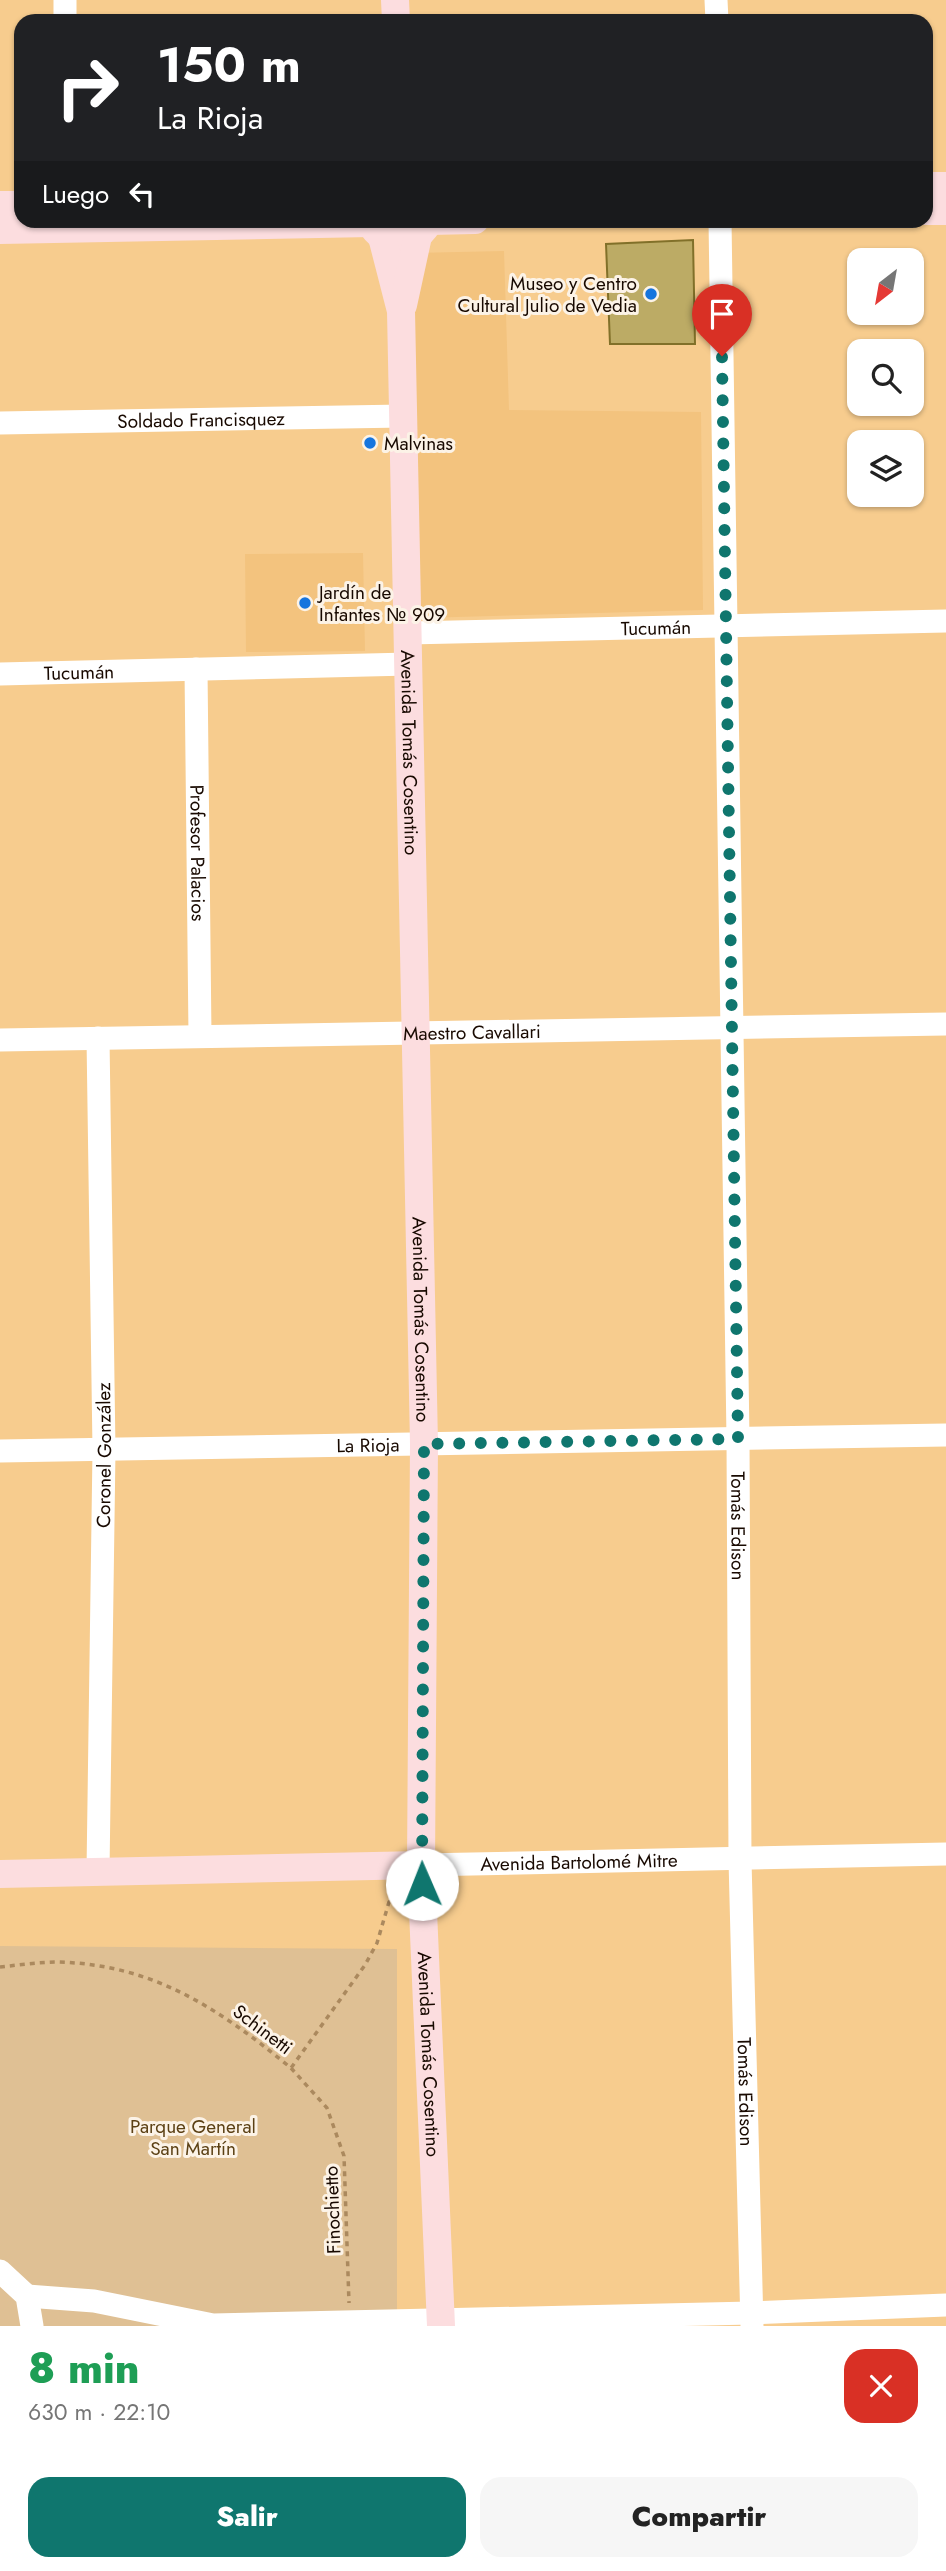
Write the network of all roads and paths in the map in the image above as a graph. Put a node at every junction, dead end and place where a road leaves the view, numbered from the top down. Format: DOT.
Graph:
graph roads {
  1 [pos="28,228"];
  2 [pos="374,228"];
  3 [pos="376,228"];
  4 [pos="423,228"];
  5 [pos="425,228"];
  6 [pos="720,228"];
  7 [pos="0,230"];
  8 [pos="401,311"];
  9 [pos="403,416"];
  10 [pos="0,423"];
  11 [pos="946,621"];
  12 [pos="725,626"];
  13 [pos="408,633"];
  14 [pos="408,664"];
  15 [pos="196,669"];
  16 [pos="0,674"];
  17 [pos="946,1024"];
  18 [pos="732,1028"];
  19 [pos="416,1033"];
  20 [pos="200,1036"];
  21 [pos="98,1038"];
  22 [pos="0,1040"];
  23 [pos="946,1435"];
  24 [pos="738,1439"];
  25 [pos="424,1444"];
  26 [pos="104,1450"];
  27 [pos="0,1451"];
  28 [pos="946,1854"];
  29 [pos="740,1860"];
  30 [pos="421,1865"];
  31 [pos="98,1871"];
  32 [pos="0,1874"];
  33 [pos="423,1903"];
  34 [pos="0,1967"];
  35 [pos="291,2068"];
  36 [pos="0,2271"];
  37 [pos="27,2296"];
  38 [pos="946,2305"];
  39 [pos="752,2320"];
  40 [pos="350,2322"];
  41 [pos="441,2323"];
  42 [pos="32,2326"];
  43 [pos="213,2326"];
  1 -- 7 [label="main road"];
  2 -- 8 [label="main road, Avenida Tomás Cosentino"];
  3 -- 4 [label="main road"];
  5 -- 8 [label="main road, Avenida Tomás Cosentino"];
  6 -- 12 [label="street, Tomás Edison"];
  8 -- 9 [label="main road, Avenida Tomás Cosentino"];
  9 -- 10 [label="street, Soldado Francisquez"];
  9 -- 13 [label="main road, Avenida Tomás Cosentino"];
  11 -- 12 [label="street, Tucumán"];
  12 -- 13 [label="street, Tucumán"];
  12 -- 18 [label="street, Tomás Edison"];
  13 -- 14 [label="main road, Avenida Tomás Cosentino"];
  14 -- 15 [label="street, Tucumán"];
  14 -- 19 [label="main road, Avenida Tomás Cosentino"];
  15 -- 16 [label="street, Tucumán"];
  15 -- 20 [label="street, Profesor Palacios"];
  17 -- 18 [label="street, Maestro Cavallari"];
  18 -- 19 [label="street, Maestro Cavallari"];
  18 -- 24 [label="street, Tomás Edison"];
  19 -- 20 [label="street, Maestro Cavallari"];
  19 -- 25 [label="main road, Avenida Tomás Cosentino"];
  20 -- 21 [label="street, Maestro Cavallari"];
  21 -- 22 [label="street, Maestro Cavallari"];
  21 -- 26 [label="street, Coronel González"];
  23 -- 24 [label="street, La Rioja"];
  24 -- 25 [label="street, La Rioja"];
  24 -- 29 [label="street, Tomás Edison"];
  25 -- 26 [label="street, La Rioja"];
  25 -- 30 [label="main road, Avenida Tomás Cosentino"];
  26 -- 27 [label="street, La Rioja"];
  26 -- 31 [label="street, Coronel González"];
  28 -- 29 [label="street, Avenida Bartolomé Mitre"];
  29 -- 30 [label="street, Avenida Bartolomé Mitre"];
  29 -- 39 [label="street, Tomás Edison"];
  30 -- 31 [label="main road, Avenida Bartolomé Mitre"];
  30 -- 33 [label="main road, Avenida Tomás Cosentino"];
  31 -- 32 [label="main road, Avenida Bartolomé Mitre"];
  33 -- 35 [label="path, Schinetti"];
  33 -- 41 [label="main road, Avenida Tomás Cosentino"];
  34 -- 35 [label="path, Schinetti"];
  35 -- 40 [label="path, Finochietto"];
  36 -- 37 [label="street"];
  37 -- 42 [label="street"];
  37 -- 43 [label="street"];
  38 -- 39 [label="street"];
  39 -- 41 [label="street"];
  40 -- 41 [label="street"];
  40 -- 43 [label="street"];
}
